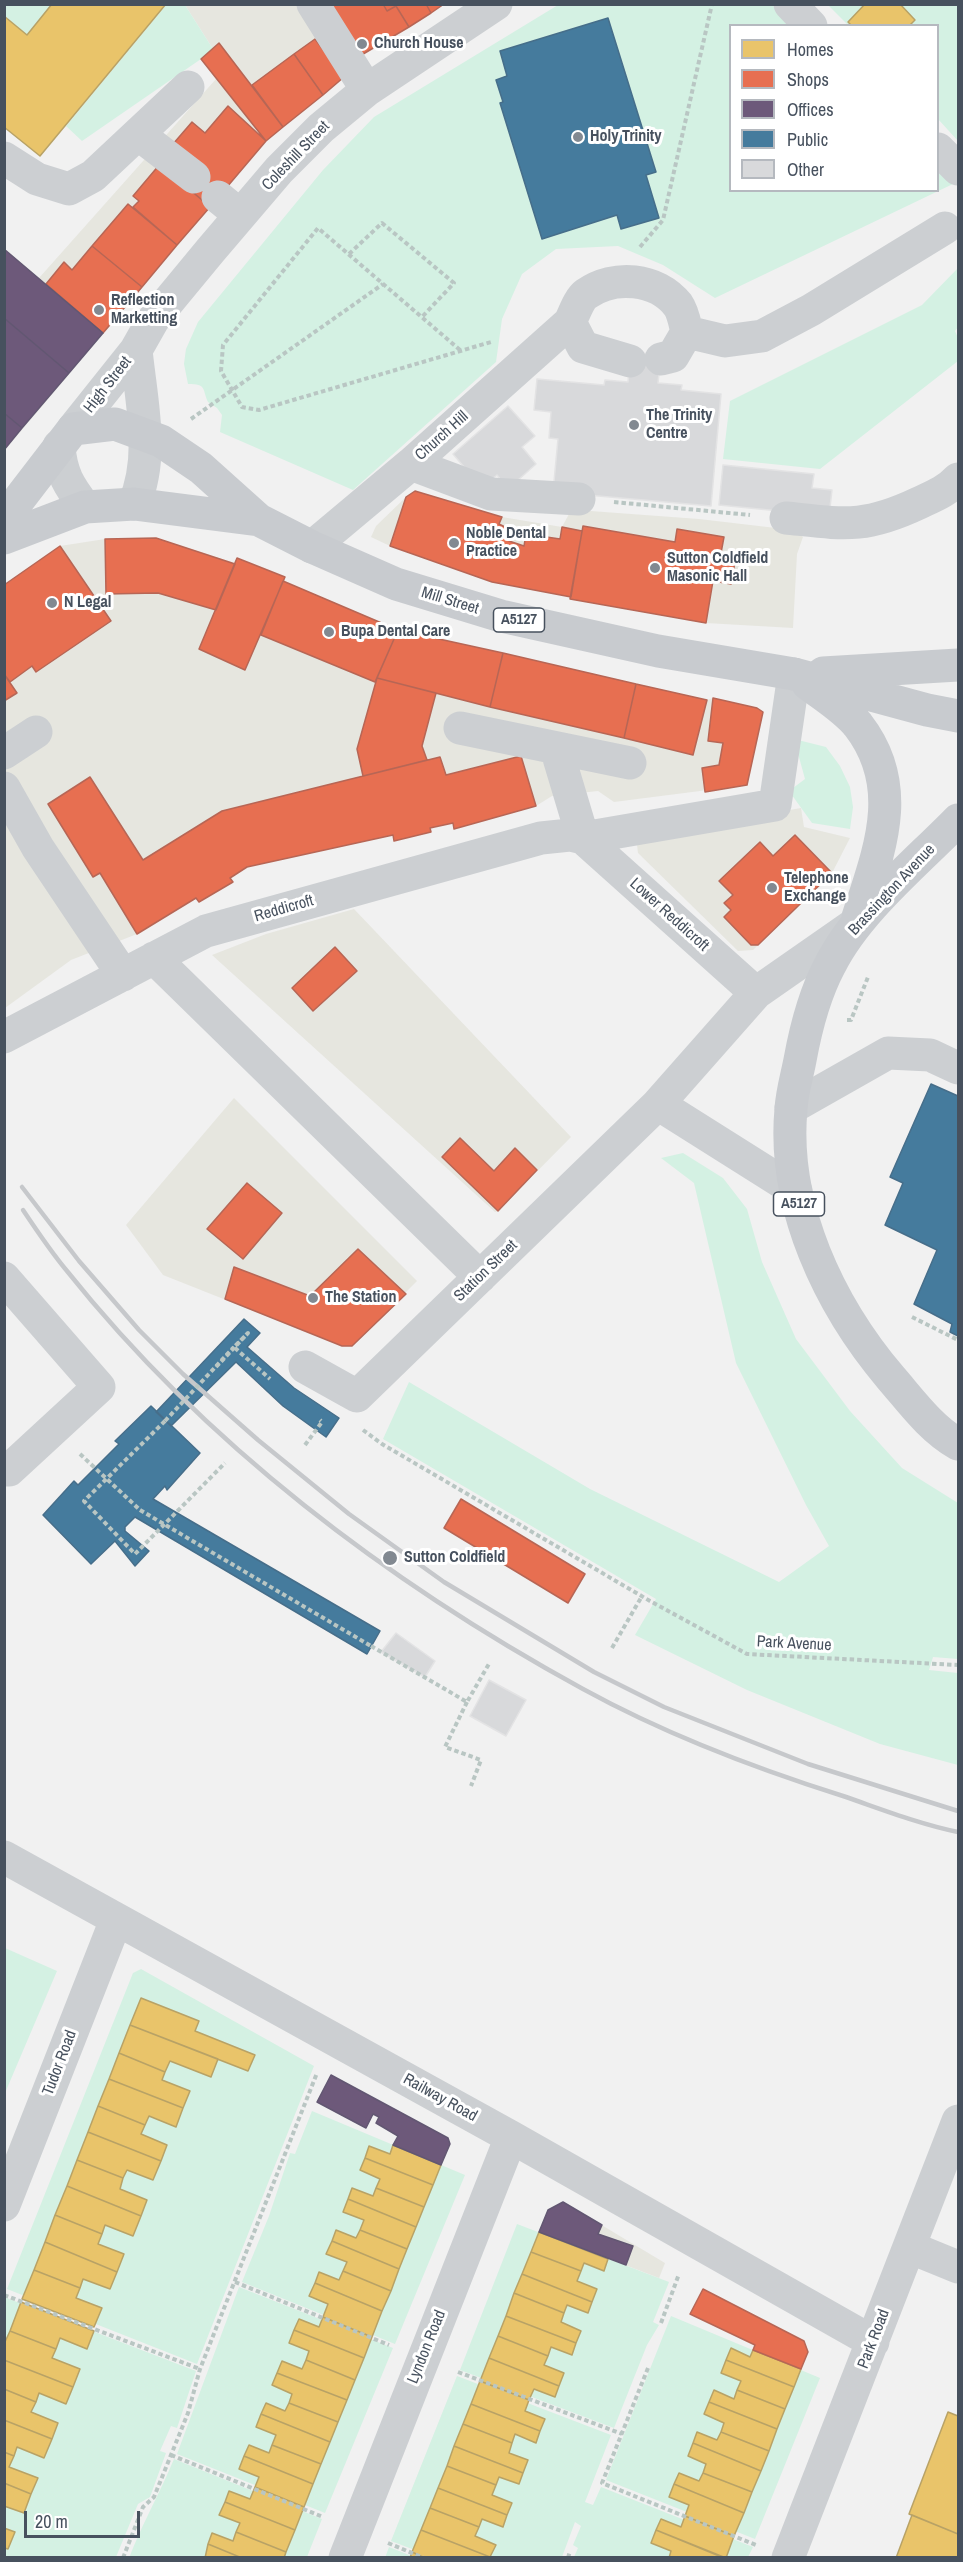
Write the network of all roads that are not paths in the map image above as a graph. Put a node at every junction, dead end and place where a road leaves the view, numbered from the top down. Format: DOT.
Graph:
graph roads {
  1 [pos="313,4"];
  2 [pos="496,4"];
  3 [pos="790,4"];
  4 [pos="809,24"];
  5 [pos="188,87"];
  6 [pos="367,90"];
  7 [pos="138,134"];
  8 [pos="939,150"];
  9 [pos="4,158"];
  10 [pos="958,170"];
  11 [pos="217,197"];
  12 [pos="945,228"];
  13 [pos="570,322"];
  14 [pos="687,332"];
  15 [pos="136,350"];
  16 [pos="153,437"];
  17 [pos="66,438"];
  18 [pos="411,464"];
  19 [pos="958,479"];
  20 [pos="579,499"];
  21 [pos="134,504"];
  22 [pos="85,507"];
  23 [pos="786,518"];
  24 [pos="4,519"];
  25 [pos="259,520"];
  26 [pos="4,538"];
  27 [pos="312,547"];
  28 [pos="958,665"];
  29 [pos="794,674"];
  30 [pos="958,716"];
  31 [pos="460,728"];
  32 [pos="36,732"];
  33 [pos="556,748"];
  34 [pos="4,753"];
  35 [pos="630,763"];
  36 [pos="4,788"];
  37 [pos="958,820"];
  38 [pos="583,838"];
  39 [pos="855,924"];
  40 [pos="154,958"];
  41 [pos="123,975"];
  42 [pos="756,993"];
  43 [pos="4,1037"];
  44 [pos="958,1068"];
  45 [pos="658,1104"];
  46 [pos="791,1108"];
  47 [pos="796,1191"];
  48 [pos="480,1277"];
  49 [pos="4,1278"];
  50 [pos="305,1367"];
  51 [pos="924,1416"];
  52 [pos="958,1422"];
  53 [pos="958,1444"];
  54 [pos="4,1470"];
  55 [pos="4,1857"];
  56 [pos="116,1920"];
  57 [pos="958,2121"];
  58 [pos="511,2137"];
  59 [pos="4,2205"];
  60 [pos="909,2247"];
  61 [pos="958,2267"];
  62 [pos="873,2342"];
  63 [pos="350,2544"];
  64 [pos="777,2553"];
  1 -- 6 [label="street"];
  2 -- 6 [label="street, Coleshill Street"];
  3 -- 4 [label="street"];
  5 -- 7 [label="street"];
  6 -- 11 [label="street, Coleshill Street"];
  7 -- 9 [label="street"];
  7 -- 11 [label="street"];
  8 -- 10 [label="street"];
  11 -- 15 [label="street, Coleshill Street"];
  12 -- 14 [label="street"];
  13 -- 14 [label="street"];
  13 -- 14 [label="street"];
  13 -- 18 [label="street, Church Hill"];
  15 -- 16 [label="street, High Street"];
  15 -- 17 [label="street, High Street"];
  16 -- 17 [label="main road, High Street"];
  16 -- 21 [label="street, High Street"];
  16 -- 25 [label="main road, Mill Street"];
  17 -- 22 [label="street"];
  17 -- 24 [label="main road, High Street"];
  18 -- 20 [label="street"];
  18 -- 27 [label="street, Church Hill"];
  19 -- 23 [label="street"];
  21 -- 22 [label="main road, Mill Street / A5127"];
  21 -- 25 [label="main road, Mill Street / A5127"];
  22 -- 26 [label="main road, A5127"];
  25 -- 27 [label="main road, Mill Street / A5127"];
  27 -- 29 [label="main road, Mill Street / A5127"];
  28 -- 29 [label="main road, Mill Street"];
  29 -- 30 [label="main road, Mill Street"];
  29 -- 38 [label="street, Reddicroft"];
  29 -- 39 [label="main road, Mill Street / A5127"];
  31 -- 33 [label="street"];
  32 -- 34 [label="street"];
  33 -- 35 [label="street"];
  33 -- 38 [label="street"];
  36 -- 41 [label="street"];
  37 -- 39 [label="main road, Brassington Avenue / A5127"];
  38 -- 40 [label="street, Reddicroft"];
  38 -- 42 [label="street, Lower Reddicroft"];
  39 -- 42 [label="street, Station Street"];
  39 -- 46 [label="main road, Brassington Avenue / A5127"];
  40 -- 41 [label="street, Reddicroft"];
  40 -- 48 [label="street"];
  41 -- 43 [label="street, Reddicroft"];
  42 -- 45 [label="street, Station Street"];
  44 -- 46 [label="street"];
  45 -- 47 [label="street"];
  45 -- 48 [label="street, Station Street"];
  46 -- 47 [label="main road, Brassington Avenue / A5127"];
  47 -- 51 [label="main road, Brassington Avenue / A5127"];
  48 -- 50 [label="street, Station Street"];
  49 -- 54 [label="street"];
  51 -- 52 [label="street"];
  51 -- 53 [label="main road, Brassington Avenue / A5127"];
  55 -- 56 [label="street, Railway Road"];
  56 -- 58 [label="street, Railway Road"];
  56 -- 59 [label="street, Tudor Road"];
  57 -- 60 [label="street, Park Road"];
  58 -- 62 [label="street, Railway Road"];
  58 -- 63 [label="street, Lyndon Road"];
  60 -- 61 [label="street"];
  60 -- 62 [label="street, Park Road"];
  62 -- 64 [label="street, Park Road"];
}
